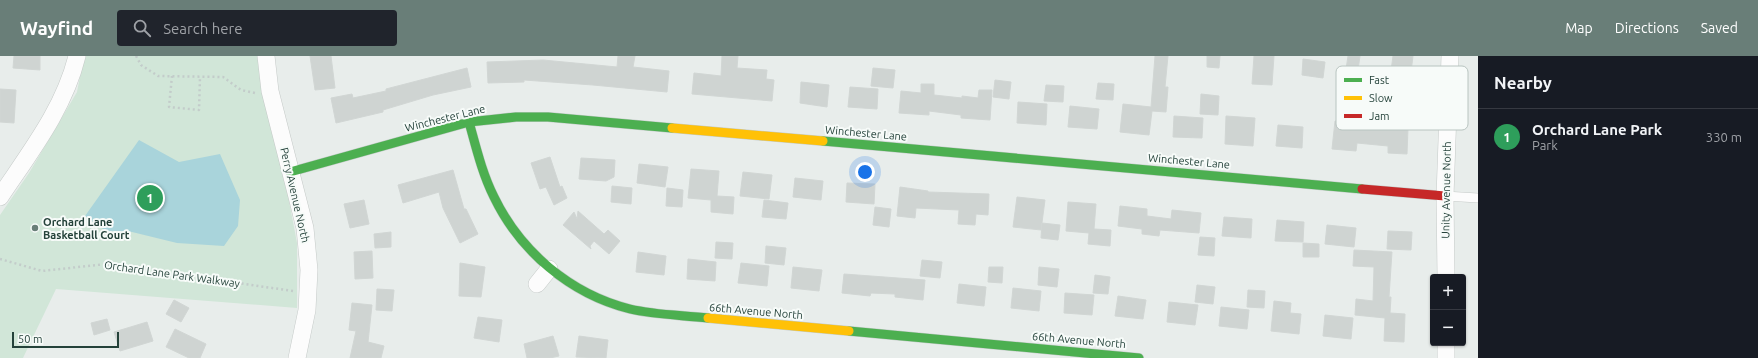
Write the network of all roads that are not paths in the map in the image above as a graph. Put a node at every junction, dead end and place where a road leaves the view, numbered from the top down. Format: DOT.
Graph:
graph roads {
  1 [pos="77,56"];
  2 [pos="266,56"];
  3 [pos="1450,56"];
  4 [pos="1450,66"];
  5 [pos="469,122"];
  6 [pos="1447,130"];
  7 [pos="290,172"];
  8 [pos="1445,196"];
  9 [pos="0,197"];
  10 [pos="1478,198"];
  11 [pos="549,269"];
  12 [pos="1446,274"];
  13 [pos="536,284"];
  14 [pos="1446,346"];
  15 [pos="297,358"];
  16 [pos="1139,358"];
  17 [pos="1446,358"];
  1 -- 9 [label="street"];
  2 -- 7 [label="street, Perry Avenue North"];
  3 -- 4 [label="street, Unity Avenue North"];
  5 -- 7 [label="street, Winchester Lane"];
  5 -- 8 [label="street, Winchester Lane"];
  5 -- 11 [label="street, 66th Avenue North"];
  6 -- 8 [label="street, Unity Avenue North"];
  7 -- 15 [label="street, Perry Avenue North"];
  8 -- 10 [label="lane"];
  8 -- 12 [label="street, Unity Avenue North"];
  11 -- 13 [label="street"];
  11 -- 16 [label="street, 66th Avenue North"];
  14 -- 17 [label="street"];
}
